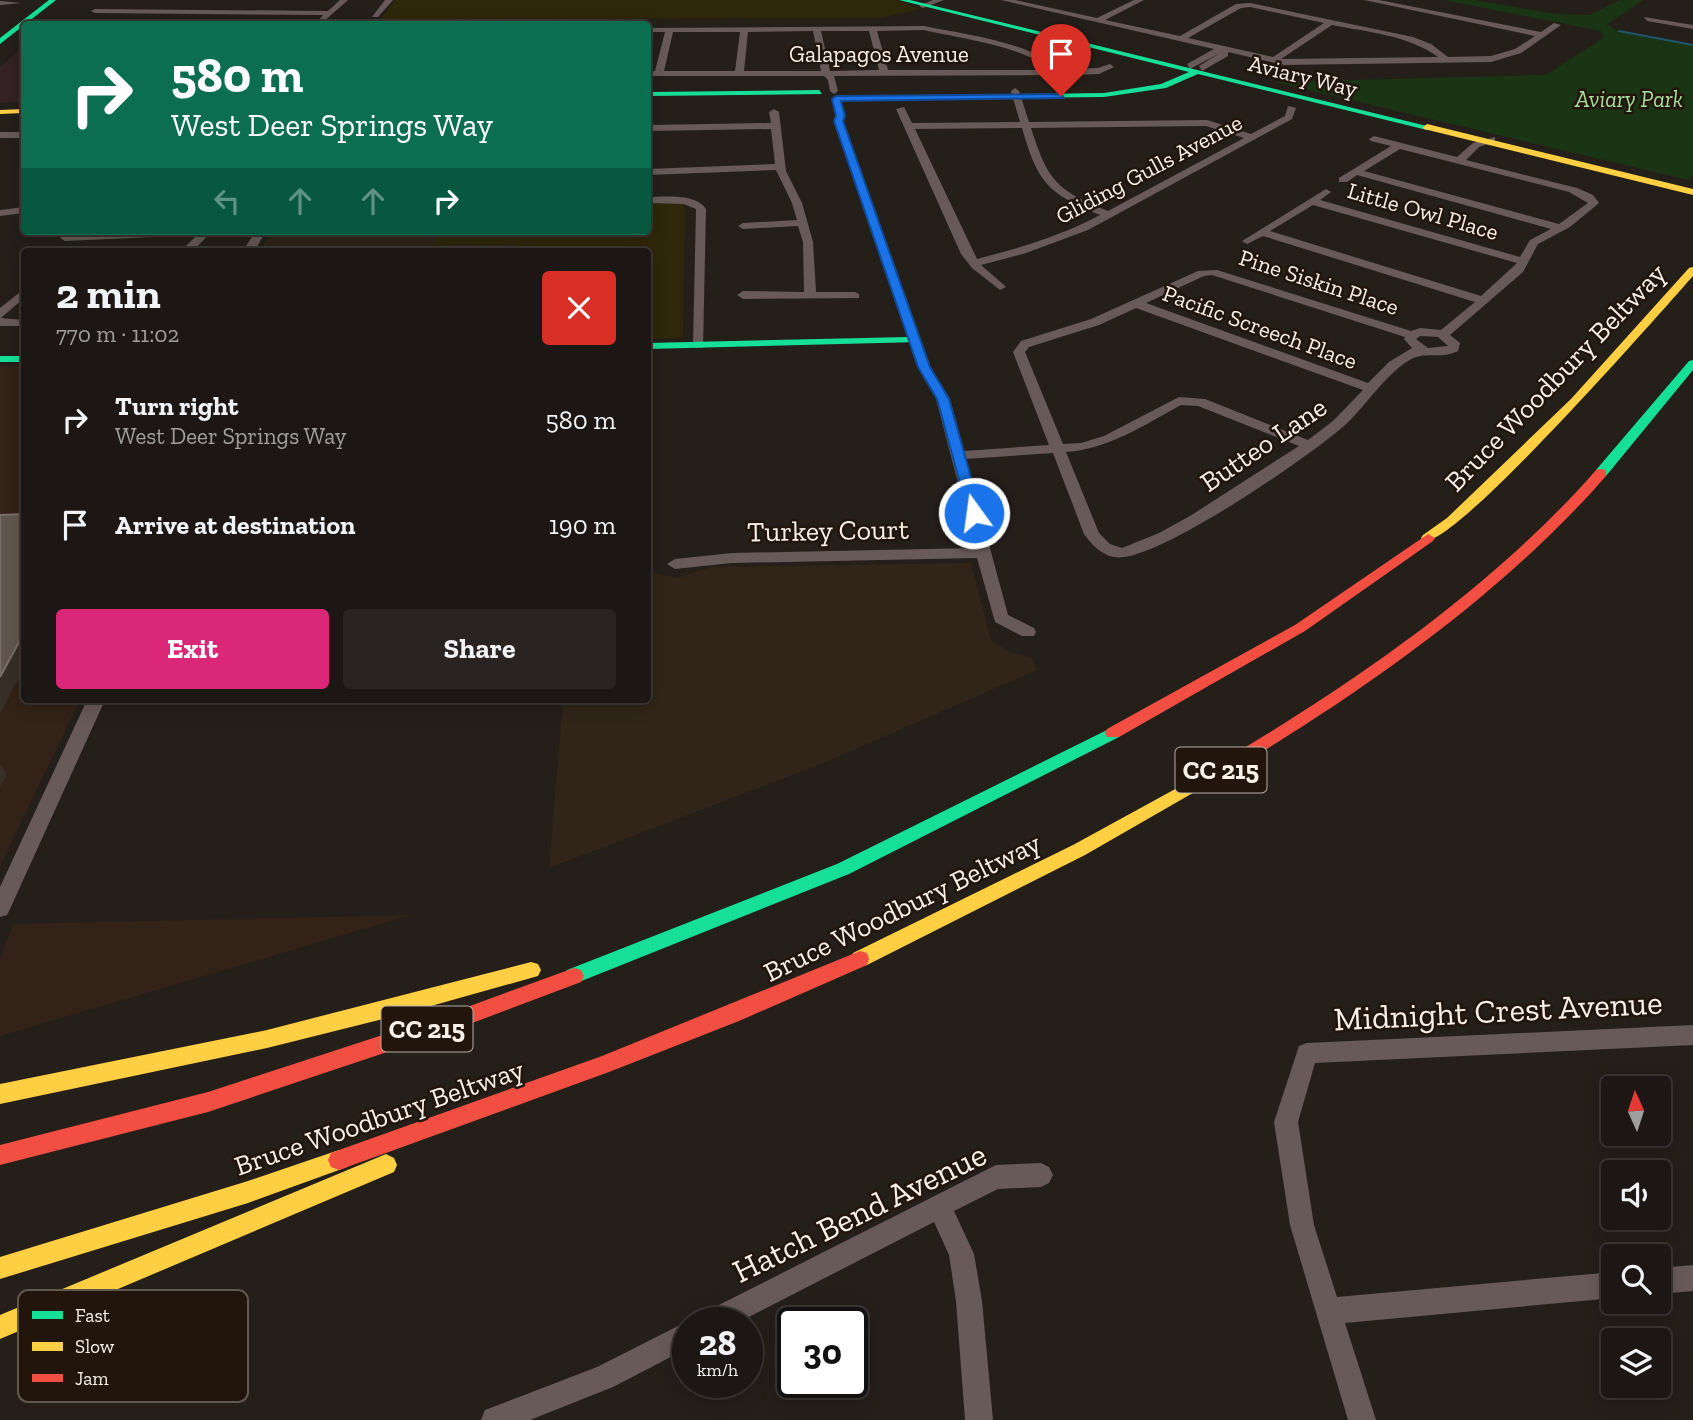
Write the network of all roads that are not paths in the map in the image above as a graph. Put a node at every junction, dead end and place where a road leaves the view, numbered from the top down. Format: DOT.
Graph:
graph roads {
  1 [pos="53,0"];
  2 [pos="71,0"];
  3 [pos="106,0"];
  4 [pos="185,0"];
  5 [pos="264,0"];
  6 [pos="344,0"];
  7 [pos="389,0"];
  8 [pos="1005,0"];
  9 [pos="1140,0"];
  10 [pos="1368,0"];
  11 [pos="1552,0"];
  12 [pos="1570,1"];
  13 [pos="922,2"];
  14 [pos="0,3"];
  15 [pos="18,3"];
  16 [pos="171,11"];
  17 [pos="251,13"];
  18 [pos="375,15"];
  19 [pos="1647,19"];
  20 [pos="26,21"];
  21 [pos="44,21"];
  22 [pos="1097,21"];
  23 [pos="1331,22"];
  24 [pos="21,25"];
  25 [pos="1557,25"];
  26 [pos="1693,27"];
  27 [pos="651,30"];
  28 [pos="670,30"];
  29 [pos="744,30"];
  30 [pos="817,30"];
  31 [pos="873,30"];
  32 [pos="1543,35"];
  33 [pos="21,40"];
  34 [pos="1178,40"];
  35 [pos="0,42"];
  36 [pos="1223,51"];
  37 [pos="0,57"];
  38 [pos="1274,61"];
  39 [pos="1448,61"];
  40 [pos="1110,66"];
  41 [pos="1192,69"];
  42 [pos="1053,72"];
  43 [pos="884,73"];
  44 [pos="651,74"];
  45 [pos="659,74"];
  46 [pos="738,74"];
  47 [pos="828,91"];
  48 [pos="1016,94"];
  49 [pos="651,96"];
  50 [pos="901,108"];
  51 [pos="1291,108"];
  52 [pos="21,109"];
  53 [pos="0,110"];
  54 [pos="774,112"];
  55 [pos="1027,124"];
  56 [pos="777,126"];
  57 [pos="909,126"];
  58 [pos="651,128"];
  59 [pos="0,135"];
  60 [pos="21,135"];
  61 [pos="1252,137"];
  62 [pos="1374,139"];
  63 [pos="1490,141"];
  64 [pos="1398,146"];
  65 [pos="1459,162"];
  66 [pos="1472,165"];
  67 [pos="780,167"];
  68 [pos="651,172"];
  69 [pos="1356,172"];
  70 [pos="1343,180"];
  71 [pos="1693,190"];
  72 [pos="1326,192"];
  73 [pos="651,200"];
  74 [pos="1311,201"];
  75 [pos="21,208"];
  76 [pos="0,211"];
  77 [pos="1110,215"];
  78 [pos="804,223"];
  79 [pos="743,226"];
  80 [pos="1560,228"];
  81 [pos="1262,232"];
  82 [pos="1247,241"];
  83 [pos="1524,262"];
  84 [pos="974,263"];
  85 [pos="1693,270"];
  86 [pos="1000,287"];
  87 [pos="21,295"];
  88 [pos="743,295"];
  89 [pos="855,296"];
  90 [pos="810,297"];
  91 [pos="1484,300"];
  92 [pos="1137,304"];
  93 [pos="0,315"];
  94 [pos="0,322"];
  95 [pos="21,323"];
  96 [pos="1412,335"];
  97 [pos="1443,335"];
  98 [pos="915,340"];
  99 [pos="699,345"];
  100 [pos="651,346"];
  101 [pos="1420,349"];
  102 [pos="0,359"];
  103 [pos="21,359"];
  104 [pos="1693,363"];
  105 [pos="1369,388"];
  106 [pos="1309,445"];
  107 [pos="1058,449"];
  108 [pos="959,455"];
  109 [pos="983,553"];
  110 [pos="675,564"];
  111 [pos="1028,632"];
  112 [pos="95,703"];
  113 [pos="843,869"];
  114 [pos="0,909"];
  115 [pos="582,955"];
  116 [pos="542,967"];
  117 [pos="1693,1035"];
  118 [pos="657,1044"];
  119 [pos="0,1094"];
  120 [pos="435,1144"];
  121 [pos="0,1155"];
  122 [pos="399,1160"];
  123 [pos="1041,1175"];
  124 [pos="939,1206"];
  125 [pos="0,1268"];
  126 [pos="1693,1278"];
  127 [pos="1671,1280"];
  128 [pos="1601,1286"];
  129 [pos="88,1290"];
  130 [pos="741,1307"];
  131 [pos="1330,1311"];
  132 [pos="18,1319"];
  133 [pos="0,1327"];
  134 [pos="672,1342"];
  135 [pos="495,1420"];
  136 [pos="979,1420"];
  137 [pos="1362,1420"];
  1 -- 20 [label="main road"];
  2 -- 21 [label="main road"];
  3 -- 16 [label="street"];
  4 -- 16 [label="street"];
  5 -- 17 [label="street"];
  6 -- 17 [label="street"];
  7 -- 18 [label="street"];
  8 -- 22 [label="street"];
  9 -- 22 [label="street"];
  10 -- 32 [label="street"];
  11 -- 12 [label="street"];
  13 -- 41 [label="main road, Aviary Way"];
  14 -- 15 [label="street"];
  16 -- 17 [label="street"];
  19 -- 26 [label="street"];
  22 -- 34 [label="street"];
  23 -- 34 [label="street"];
  23 -- 38 [label="street"];
  23 -- 39 [label="street"];
  24 -- 35 [label="main road"];
  25 -- 32 [label="street"];
  27 -- 28 [label="street"];
  28 -- 29 [label="street"];
  28 -- 45 [label="street"];
  29 -- 30 [label="street"];
  29 -- 46 [label="street"];
  30 -- 31 [label="street"];
  30 -- 47 [label="street"];
  31 -- 42 [label="street"];
  31 -- 43 [label="street"];
  32 -- 39 [label="street"];
  33 -- 37 [label="main road"];
  34 -- 36 [label="street"];
  36 -- 38 [label="street"];
  36 -- 41 [label="street"];
  38 -- 39 [label="street"];
  40 -- 42 [label="street, Galapagos Avenue"];
  41 -- 48 [label="main road"];
  41 -- 63 [label="main road, Aviary Way"];
  42 -- 43 [label="street, Galapagos Avenue"];
  43 -- 47 [label="street, Galapagos Avenue"];
  44 -- 45 [label="street, Galapagos Avenue"];
  45 -- 46 [label="street, Galapagos Avenue"];
  46 -- 47 [label="street, Galapagos Avenue"];
  47 -- 48 [label="main road"];
  47 -- 49 [label="main road"];
  47 -- 98 [label="main road"];
  48 -- 55 [label="street"];
  50 -- 57 [label="street"];
  51 -- 61 [label="street, Gliding Gulls Avenue"];
  52 -- 53 [label="main road"];
  54 -- 56 [label="street"];
  55 -- 57 [label="street"];
  55 -- 61 [label="street"];
  55 -- 77 [label="street"];
  56 -- 58 [label="street"];
  56 -- 67 [label="street"];
  57 -- 84 [label="street"];
  59 -- 60 [label="street"];
  61 -- 77 [label="street, Gliding Gulls Avenue"];
  62 -- 64 [label="street"];
  63 -- 65 [label="street"];
  63 -- 66 [label="street"];
  63 -- 71 [label="main road, Aviary Way"];
  64 -- 65 [label="street"];
  64 -- 69 [label="street"];
  65 -- 66 [label="street"];
  66 -- 80 [label="street"];
  67 -- 68 [label="street"];
  67 -- 78 [label="street"];
  69 -- 70 [label="street"];
  69 -- 80 [label="street"];
  72 -- 74 [label="street"];
  73 -- 99 [label="street"];
  74 -- 81 [label="street"];
  74 -- 83 [label="street, Little Owl Place"];
  75 -- 76 [label="street"];
  77 -- 84 [label="street, Gliding Gulls Avenue"];
  78 -- 79 [label="street"];
  78 -- 90 [label="street"];
  80 -- 83 [label="street"];
  81 -- 82 [label="street"];
  81 -- 91 [label="street"];
  83 -- 91 [label="street"];
  84 -- 86 [label="street"];
  85 -- 113 [label="main road, Bruce Woodbury Beltway / CC 215"];
  87 -- 93 [label="street"];
  88 -- 90 [label="street"];
  89 -- 90 [label="street"];
  91 -- 97 [label="street"];
  92 -- 96 [label="street, Pine Siskin Place"];
  92 -- 105 [label="street, Pacific Screech Place"];
  92 -- 107 [label="street"];
  94 -- 95 [label="street"];
  96 -- 97 [label="street, Pine Siskin Place"];
  96 -- 101 [label="street"];
  97 -- 101 [label="street"];
  98 -- 99 [label="main road"];
  98 -- 108 [label="street"];
  99 -- 100 [label="main road"];
  101 -- 105 [label="street, Butteo Lane"];
  102 -- 103 [label="main road"];
  104 -- 118 [label="main road, Bruce Woodbury Beltway / CC 215"];
  105 -- 106 [label="street, Butteo Lane"];
  106 -- 107 [label="street"];
  106 -- 107 [label="street, Butteo Lane"];
  107 -- 108 [label="street"];
  108 -- 109 [label="street"];
  109 -- 110 [label="street, Turkey Court"];
  109 -- 111 [label="street"];
  112 -- 114 [label="street"];
  113 -- 115 [label="main road"];
  113 -- 121 [label="main road, Bruce Woodbury Beltway / CC 215"];
  116 -- 119 [label="main road"];
  117 -- 131 [label="street, Midnight Crest Avenue"];
  118 -- 120 [label="main road"];
  118 -- 125 [label="main road, Bruce Woodbury Beltway / CC 215"];
  122 -- 129 [label="main road"];
  123 -- 124 [label="street, Hatch Bend Avenue"];
  124 -- 130 [label="street, Hatch Bend Avenue"];
  124 -- 136 [label="street"];
  126 -- 127 [label="street"];
  128 -- 131 [label="street"];
  131 -- 137 [label="street"];
  132 -- 133 [label="main road"];
  134 -- 135 [label="street"];
}
